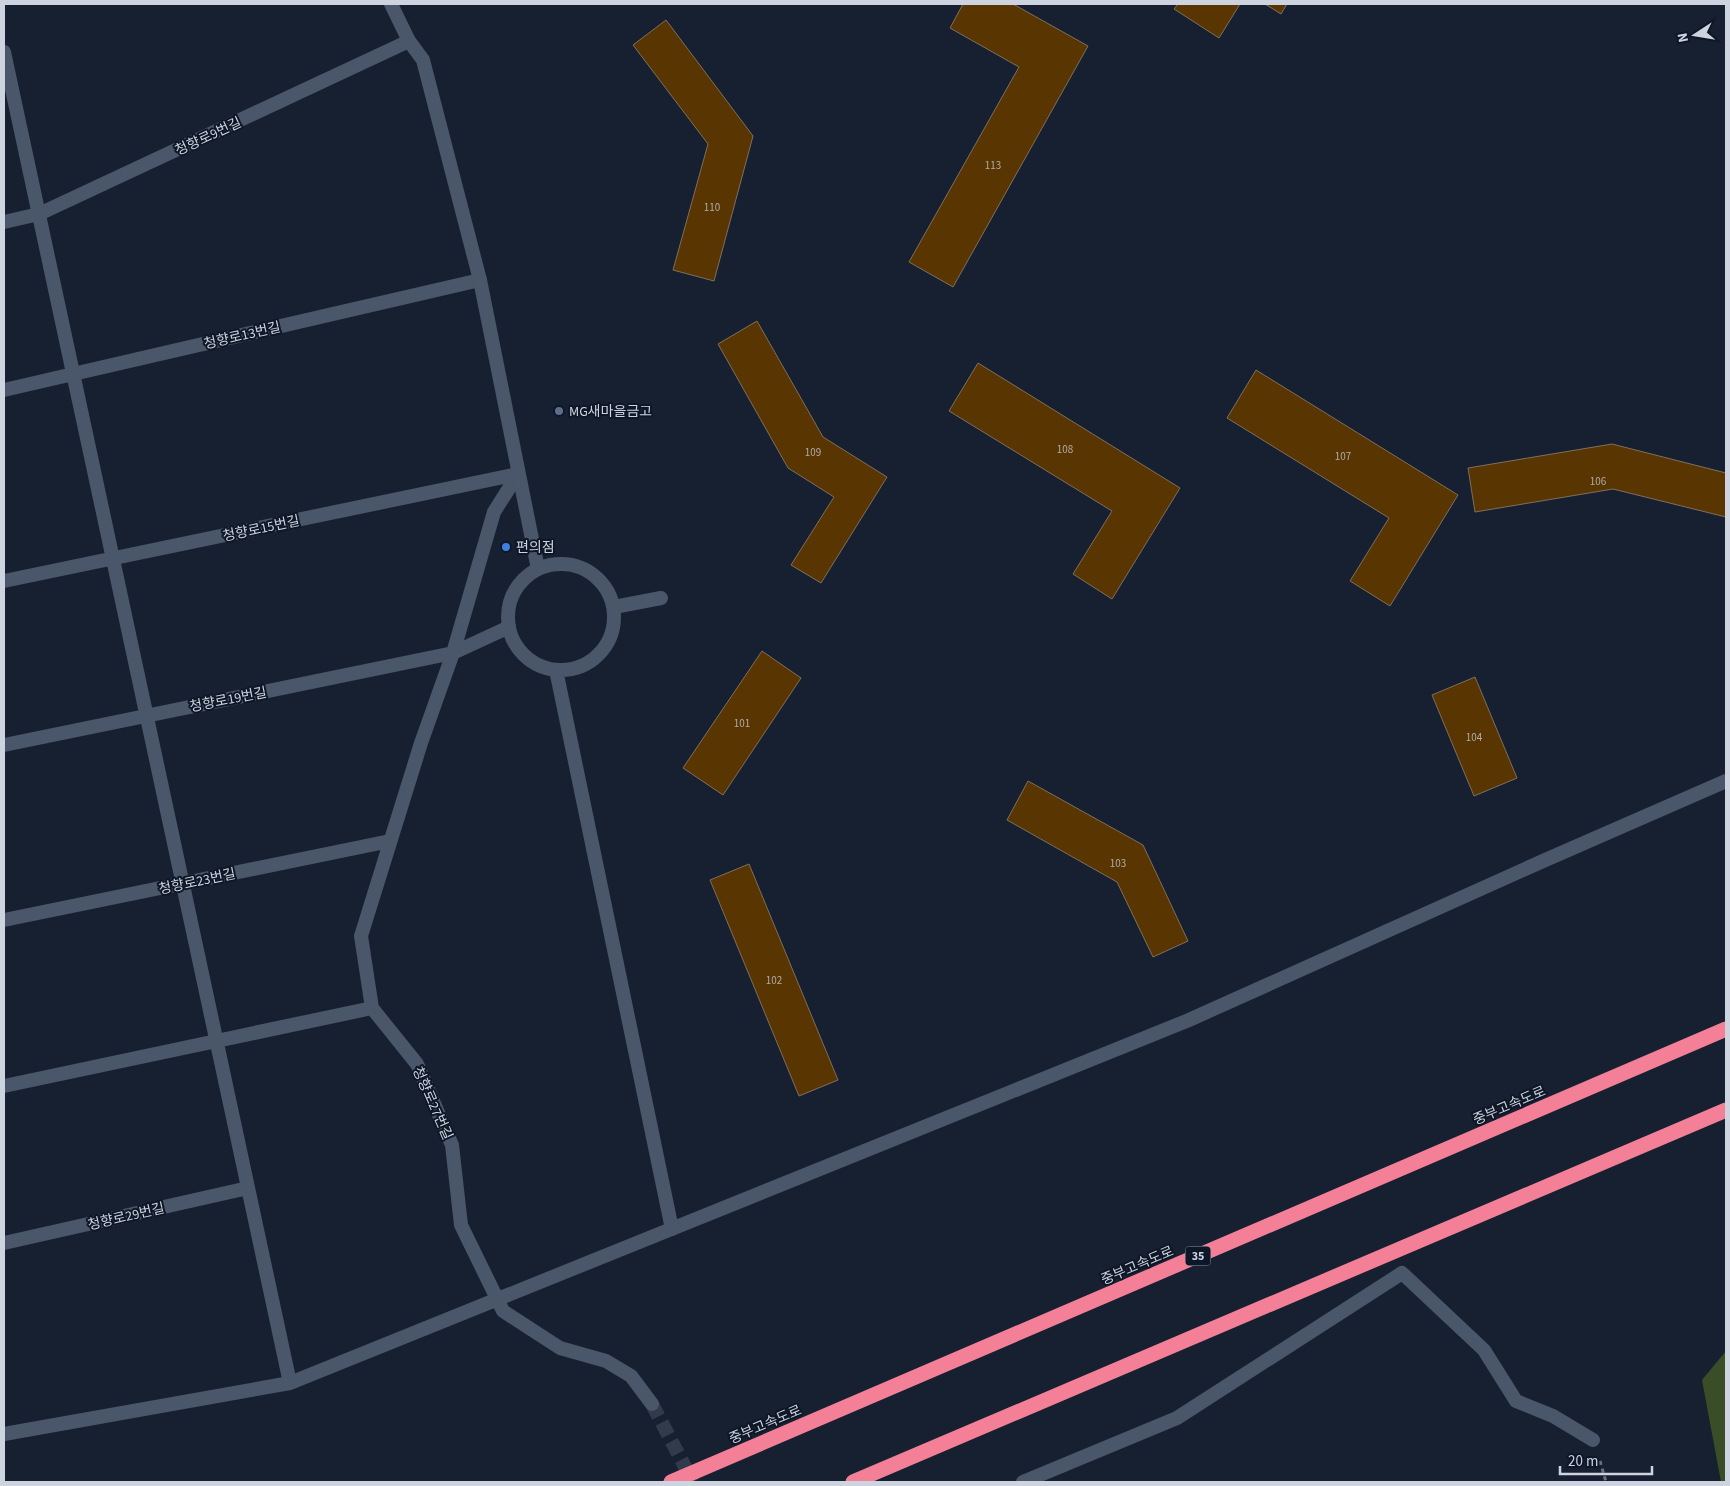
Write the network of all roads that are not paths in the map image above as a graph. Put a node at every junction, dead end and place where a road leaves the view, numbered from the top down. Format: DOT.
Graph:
graph roads {
  1 [pos="391,4"];
  2 [pos="409,41"];
  3 [pos="4,52"];
  4 [pos="39,214"];
  5 [pos="4,222"];
  6 [pos="480,280"];
  7 [pos="73,374"];
  8 [pos="4,390"];
  9 [pos="518,474"];
  10 [pos="113,558"];
  11 [pos="538,569"];
  12 [pos="4,581"];
  13 [pos="661,598"];
  14 [pos="614,607"];
  15 [pos="509,628"];
  16 [pos="453,653"];
  17 [pos="556,670"];
  18 [pos="147,716"];
  19 [pos="4,744"];
  20 [pos="1726,781"];
  21 [pos="390,841"];
  22 [pos="183,884"];
  23 [pos="4,920"];
  24 [pos="372,1008"];
  25 [pos="1726,1029"];
  26 [pos="217,1041"];
  27 [pos="4,1086"];
  28 [pos="1726,1110"];
  29 [pos="248,1188"];
  30 [pos="672,1229"];
  31 [pos="4,1244"];
  32 [pos="497,1299"];
  33 [pos="290,1383"];
  34 [pos="652,1404"];
  35 [pos="4,1434"];
  36 [pos="1593,1440"];
  37 [pos="670,1482"];
  38 [pos="853,1482"];
  39 [pos="1023,1482"];
  1 -- 2 [label="street"];
  2 -- 4 [label="street, 청향로9번길"];
  2 -- 6 [label="street"];
  3 -- 4 [label="street"];
  4 -- 5 [label="street, 청향로9번길"];
  4 -- 7 [label="street"];
  6 -- 7 [label="street, 청향로13번길"];
  6 -- 9 [label="street"];
  7 -- 8 [label="street, 청향로13번길"];
  7 -- 10 [label="street"];
  9 -- 10 [label="street, 청향로15번길"];
  9 -- 11 [label="street"];
  9 -- 16 [label="street"];
  10 -- 12 [label="street, 청향로15번길"];
  10 -- 18 [label="street"];
  11 -- 14 [label="street"];
  11 -- 15 [label="street"];
  13 -- 14 [label="street"];
  14 -- 17 [label="street"];
  15 -- 16 [label="street, 청향로19번길"];
  15 -- 17 [label="street"];
  16 -- 18 [label="street, 청향로19번길"];
  16 -- 21 [label="street"];
  17 -- 30 [label="street"];
  18 -- 19 [label="street, 청향로19번길"];
  18 -- 22 [label="street"];
  20 -- 30 [label="street"];
  21 -- 22 [label="street, 청향로23번길"];
  21 -- 24 [label="street"];
  22 -- 23 [label="street, 청향로23번길"];
  22 -- 26 [label="street"];
  24 -- 26 [label="street"];
  24 -- 32 [label="street, 청향로27번길"];
  25 -- 37 [label="highway, 중부고속도로 / 35"];
  26 -- 27 [label="street"];
  26 -- 29 [label="street"];
  28 -- 38 [label="highway"];
  29 -- 31 [label="street, 청향로29번길"];
  29 -- 33 [label="street"];
  30 -- 32 [label="street"];
  32 -- 33 [label="street"];
  32 -- 34 [label="street, 청향로27번길"];
  33 -- 35 [label="street"];
  36 -- 39 [label="street"];
}
